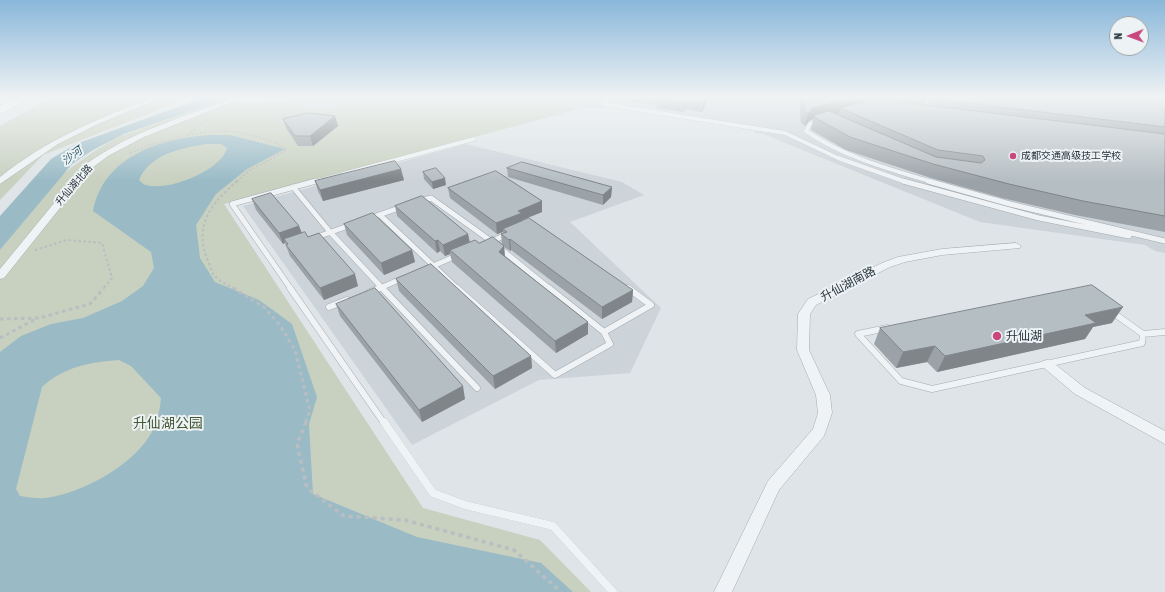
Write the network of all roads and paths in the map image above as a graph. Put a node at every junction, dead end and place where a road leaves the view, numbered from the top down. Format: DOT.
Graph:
graph roads {
  1 [pos="87,126"];
  2 [pos="169,126"];
  3 [pos="199,126"];
  4 [pos="747,126"];
  5 [pos="809,126"];
  6 [pos="188,135"];
  7 [pos="474,139"];
  8 [pos="126,154"];
  9 [pos="338,175"];
  10 [pos="331,177"];
  11 [pos="0,181"];
  12 [pos="293,187"];
  13 [pos="416,202"];
  14 [pos="409,205"];
  15 [pos="380,215"];
  16 [pos="366,220"];
  17 [pos="359,222"];
  18 [pos="330,232"];
  19 [pos="513,232"];
  20 [pos="310,239"];
  21 [pos="491,241"];
  22 [pos="1165,242"];
  23 [pos="484,244"];
  24 [pos="1016,246"];
  25 [pos="31,251"];
  26 [pos="462,254"];
  27 [pos="433,266"];
  28 [pos="418,272"];
  29 [pos="411,275"];
  30 [pos="0,276"];
  31 [pos="625,286"];
  32 [pos="382,287"];
  33 [pos="362,294"];
  34 [pos="356,297"];
  35 [pos="329,307"];
  36 [pos="1105,307"];
  37 [pos="39,318"];
  38 [pos="0,319"];
  39 [pos="896,326"];
  40 [pos="604,332"];
  41 [pos="1165,332"];
  42 [pos="1143,334"];
  43 [pos="0,338"];
  44 [pos="1047,364"];
  45 [pos="477,388"];
  46 [pos="1165,438"];
  47 [pos="561,592"];
  48 [pos="613,592"];
  49 [pos="723,592"];
  1 -- 11 [label="street"];
  2 -- 30 [label="street, 升仙湖北路"];
  3 -- 6 [label="path"];
  4 -- 22 [label="lane"];
  5 -- 22 [label="lane"];
  6 -- 8 [label="path"];
  6 -- 47 [label="path"];
  7 -- 9 [label="lane"];
  10 -- 12 [label="lane"];
  12 -- 18 [label="lane"];
  12 -- 48 [label="lane"];
  13 -- 21 [label="lane"];
  14 -- 15 [label="lane"];
  15 -- 16 [label="lane"];
  15 -- 27 [label="lane"];
  17 -- 18 [label="lane"];
  18 -- 20 [label="lane"];
  18 -- 32 [label="lane"];
  19 -- 21 [label="lane"];
  21 -- 23 [label="lane"];
  21 -- 40 [label="lane"];
  24 -- 49 [label="street, 升仙湖南路"];
  25 -- 37 [label="path"];
  26 -- 27 [label="lane"];
  27 -- 28 [label="lane"];
  27 -- 40 [label="lane"];
  29 -- 32 [label="lane"];
  31 -- 40 [label="lane"];
  32 -- 33 [label="lane"];
  32 -- 45 [label="lane"];
  34 -- 35 [label="lane"];
  36 -- 42 [label="lane"];
  37 -- 38 [label="path"];
  37 -- 43 [label="path"];
  39 -- 44 [label="lane"];
  41 -- 42 [label="lane"];
  42 -- 44 [label="lane"];
  44 -- 46 [label="street"];
}
